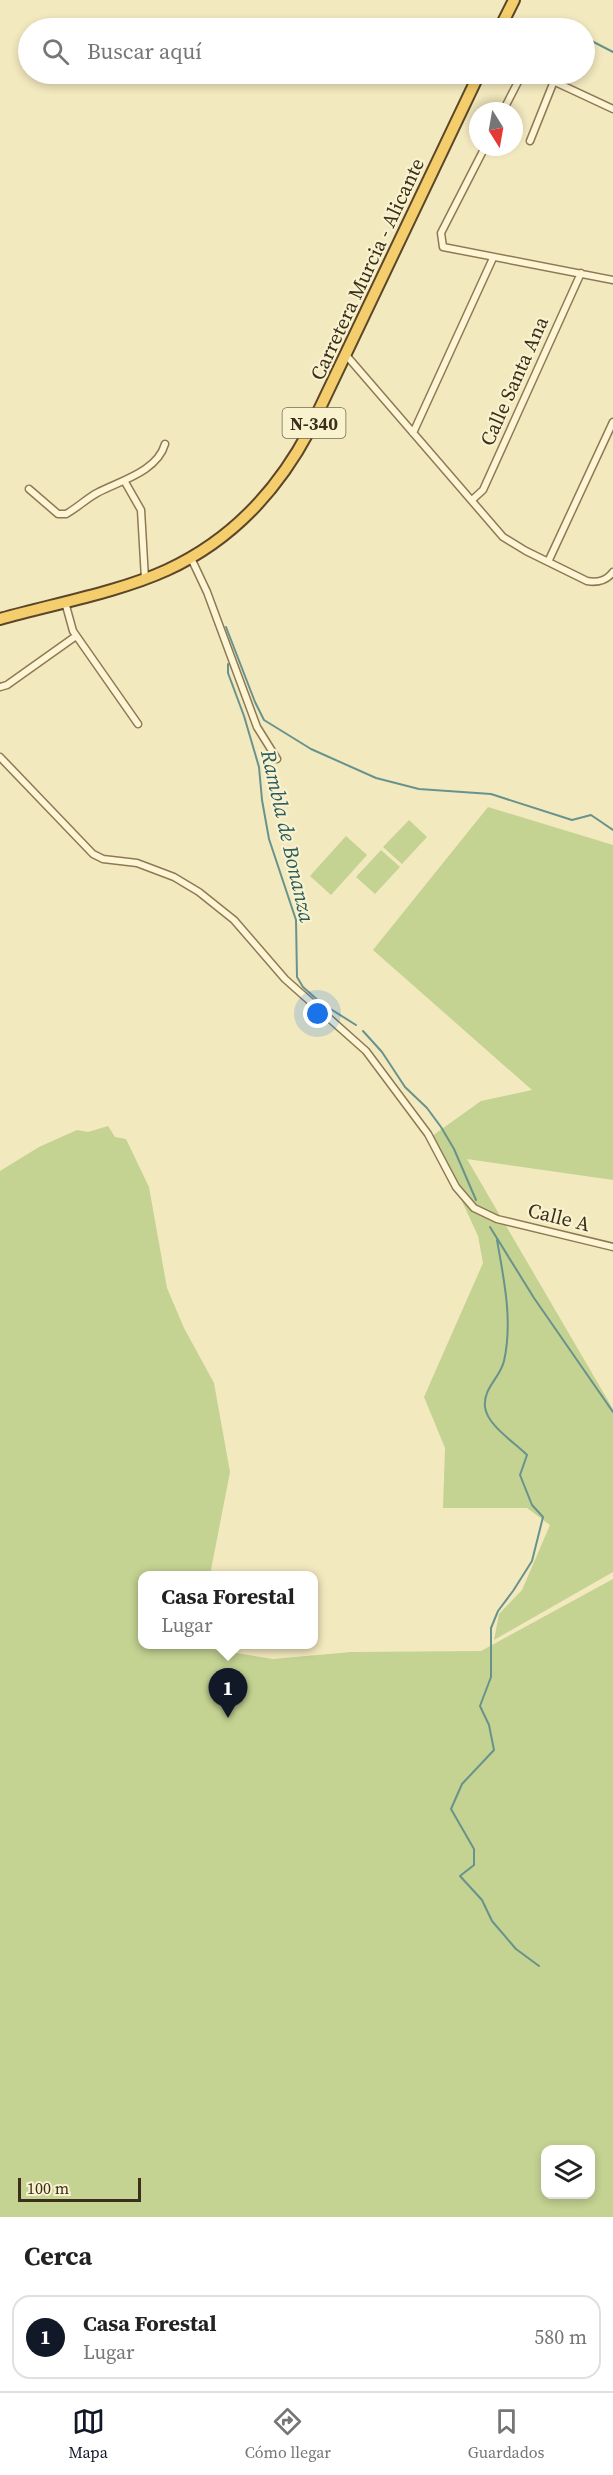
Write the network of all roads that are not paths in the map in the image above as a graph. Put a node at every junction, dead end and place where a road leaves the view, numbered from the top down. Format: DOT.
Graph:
graph roads {
  1 [pos="514,0"];
  2 [pos="505,18"];
  3 [pos="474,84"];
  4 [pos="517,84"];
  5 [pos="553,84"];
  6 [pos="560,84"];
  7 [pos="508,102"];
  8 [pos="613,109"];
  9 [pos="530,141"];
  10 [pos="480,156"];
  11 [pos="494,258"];
  12 [pos="581,273"];
  13 [pos="613,280"];
  14 [pos="346,355"];
  15 [pos="613,422"];
  16 [pos="413,433"];
  17 [pos="165,444"];
  18 [pos="125,482"];
  19 [pos="29,489"];
  20 [pos="472,500"];
  21 [pos="191,558"];
  22 [pos="548,562"];
  23 [pos="613,572"];
  24 [pos="145,579"];
  25 [pos="64,601"];
  26 [pos="0,619"];
  27 [pos="76,636"];
  28 [pos="0,687"];
  29 [pos="138,724"];
  30 [pos="0,757"];
  31 [pos="277,759"];
  32 [pos="613,1247"];
  1 -- 2 [label="highway"];
  3 -- 14 [label="highway, Carretera Murcia - Alicante / N-340"];
  4 -- 7 [label="street"];
  5 -- 9 [label="street"];
  6 -- 8 [label="street"];
  10 -- 11 [label="street"];
  11 -- 12 [label="street"];
  11 -- 16 [label="street"];
  12 -- 13 [label="street"];
  12 -- 20 [label="street, Calle Santa Ana"];
  14 -- 16 [label="street"];
  14 -- 21 [label="highway, Carretera Murcia - Alicante / N-340"];
  15 -- 22 [label="street"];
  16 -- 20 [label="street"];
  17 -- 18 [label="street"];
  18 -- 19 [label="street"];
  18 -- 24 [label="street"];
  20 -- 22 [label="street"];
  21 -- 24 [label="highway, Carretera Murcia - Alicante / N-340"];
  21 -- 31 [label="street"];
  22 -- 23 [label="street"];
  24 -- 25 [label="highway, Carretera Murcia - Alicante / N-340"];
  25 -- 26 [label="highway, Carretera Murcia - Alicante / N-340"];
  25 -- 27 [label="street"];
  27 -- 28 [label="street"];
  27 -- 29 [label="street"];
  30 -- 32 [label="street, Calle A"];
}
